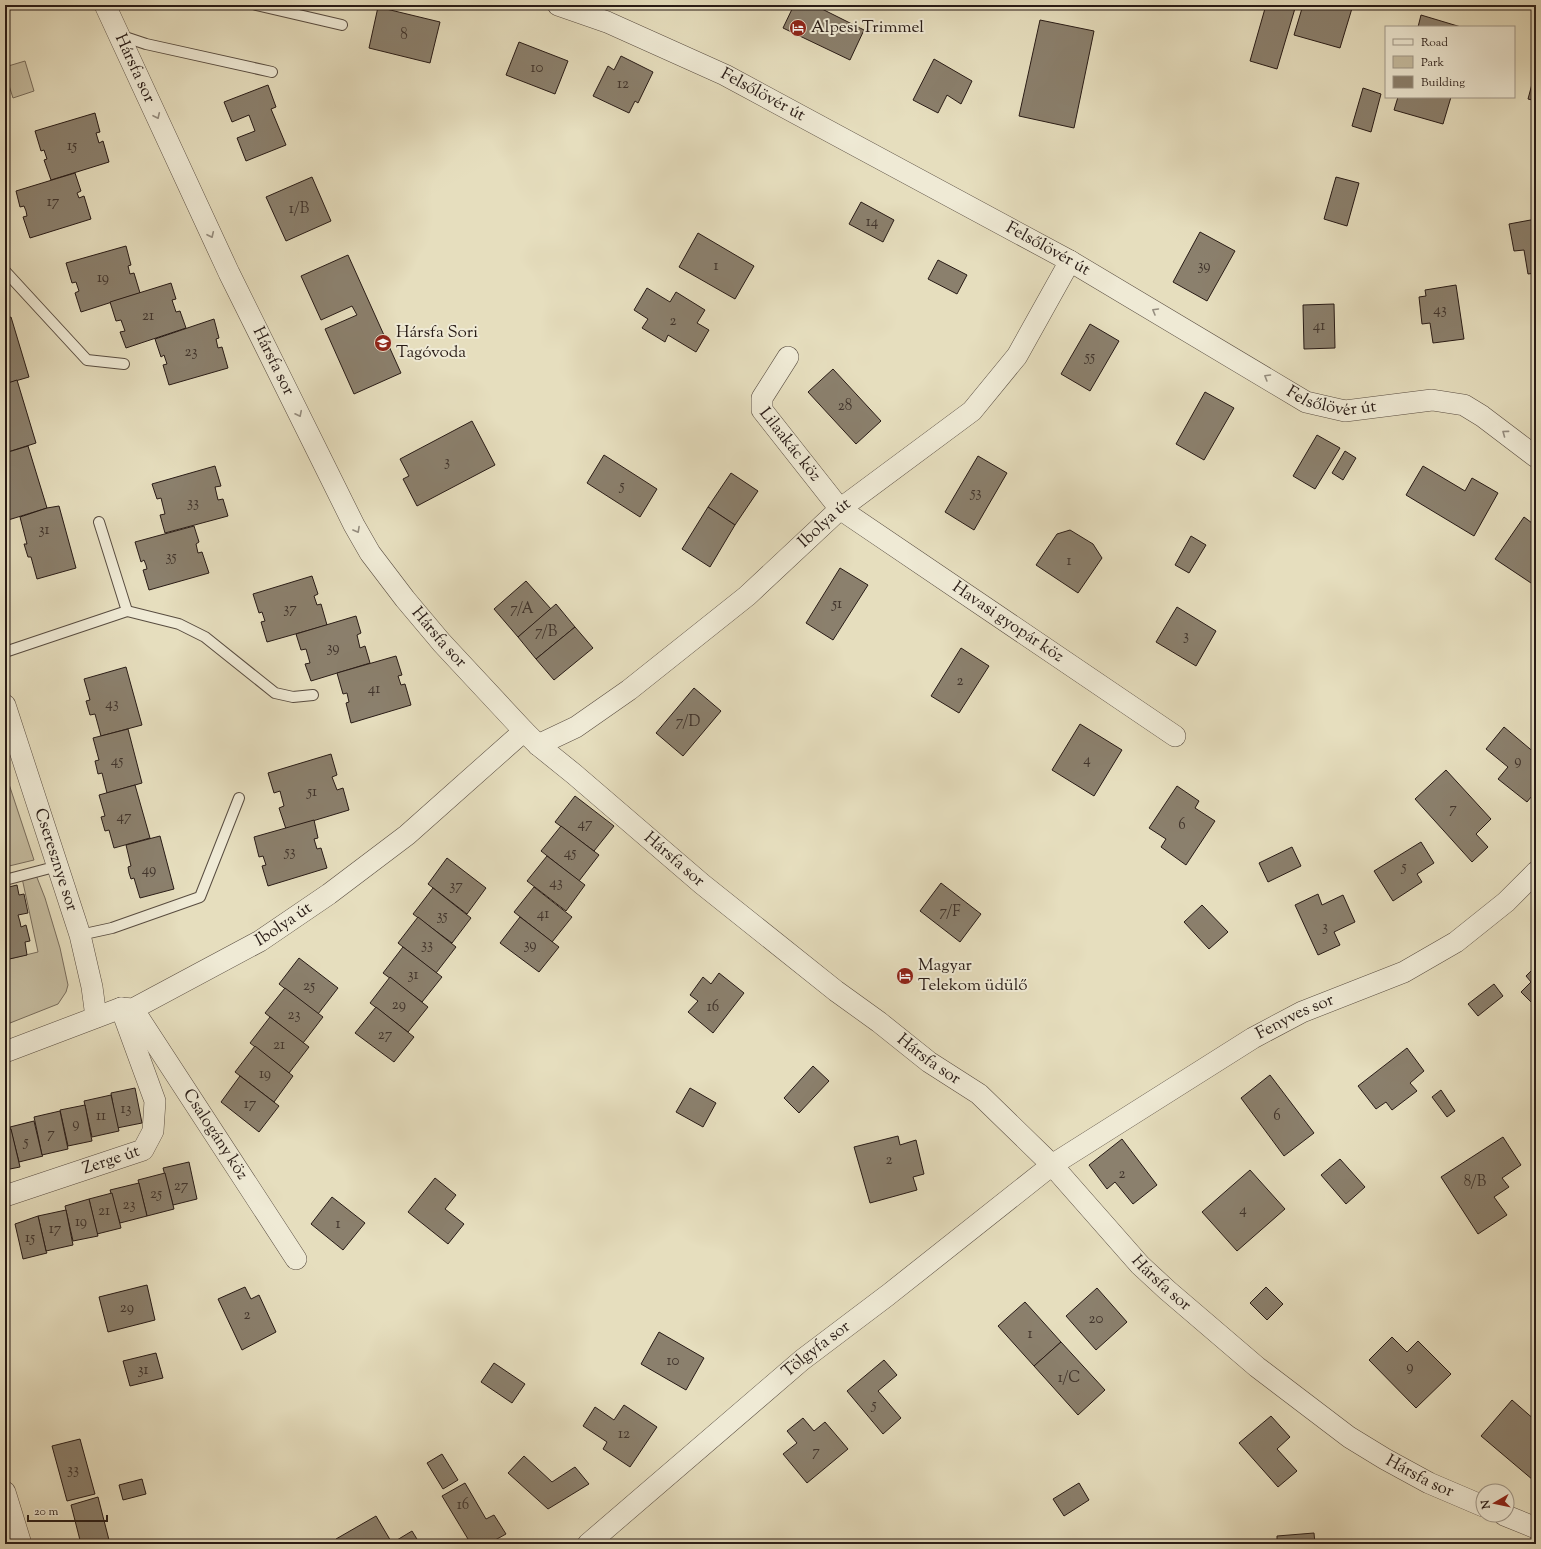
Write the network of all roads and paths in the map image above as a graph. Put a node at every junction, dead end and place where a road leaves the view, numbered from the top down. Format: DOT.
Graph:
graph roads {
  1 [pos="105,5"];
  2 [pos="256,5"];
  3 [pos="558,5"];
  4 [pos="275,7"];
  5 [pos="342,25"];
  6 [pos="120,35"];
  7 [pos="272,72"];
  8 [pos="1070,262"];
  9 [pos="5,271"];
  10 [pos="788,357"];
  11 [pos="124,364"];
  12 [pos="1536,457"];
  13 [pos="840,509"];
  14 [pos="99,522"];
  15 [pos="127,611"];
  16 [pos="5,652"];
  17 [pos="313,695"];
  18 [pos="5,705"];
  19 [pos="1175,736"];
  20 [pos="531,738"];
  21 [pos="239,798"];
  22 [pos="58,866"];
  23 [pos="1536,872"];
  24 [pos="5,880"];
  25 [pos="80,935"];
  26 [pos="127,1008"];
  27 [pos="96,1017"];
  28 [pos="5,1052"];
  29 [pos="1052,1166"];
  30 [pos="5,1196"];
  31 [pos="296,1259"];
  32 [pos="5,1492"];
  33 [pos="1475,1503"];
  34 [pos="1515,1519"];
  35 [pos="1536,1528"];
  36 [pos="21,1544"];
  37 [pos="588,1544"];
  1 -- 6 [label="street, Hársfa sor"];
  2 -- 4 [label="lane"];
  3 -- 8 [label="street, Felsőlövér út"];
  4 -- 5 [label="lane"];
  6 -- 7 [label="lane"];
  6 -- 20 [label="street, Hársfa sor, one-way"];
  12 -- 8 [label="street, Felsőlövér út, one-way"];
  8 -- 13 [label="street, Ibolya út"];
  9 -- 11 [label="lane"];
  10 -- 13 [label="street, Lilaakác köz"];
  13 -- 19 [label="street, Havasi gyopár köz"];
  13 -- 20 [label="street, Ibolya út"];
  14 -- 15 [label="lane"];
  15 -- 16 [label="lane"];
  15 -- 17 [label="lane"];
  18 -- 22 [label="street, Cseresznye sor"];
  20 -- 26 [label="street, Ibolya út"];
  20 -- 29 [label="street, Hársfa sor"];
  21 -- 25 [label="lane"];
  22 -- 24 [label="lane"];
  22 -- 25 [label="street, Cseresznye sor"];
  23 -- 29 [label="street, Fenyves sor"];
  25 -- 27 [label="street, Cseresznye sor"];
  26 -- 27 [label="street, Ibolya út"];
  26 -- 30 [label="street, Zerge út"];
  26 -- 31 [label="street, Csalogány köz"];
  27 -- 28 [label="street, Ibolya út"];
  29 -- 33 [label="street, Hársfa sor"];
  29 -- 37 [label="street, Tölgyfa sor"];
  32 -- 36 [label="street"];
  34 -- 35 [label="street"];
}
